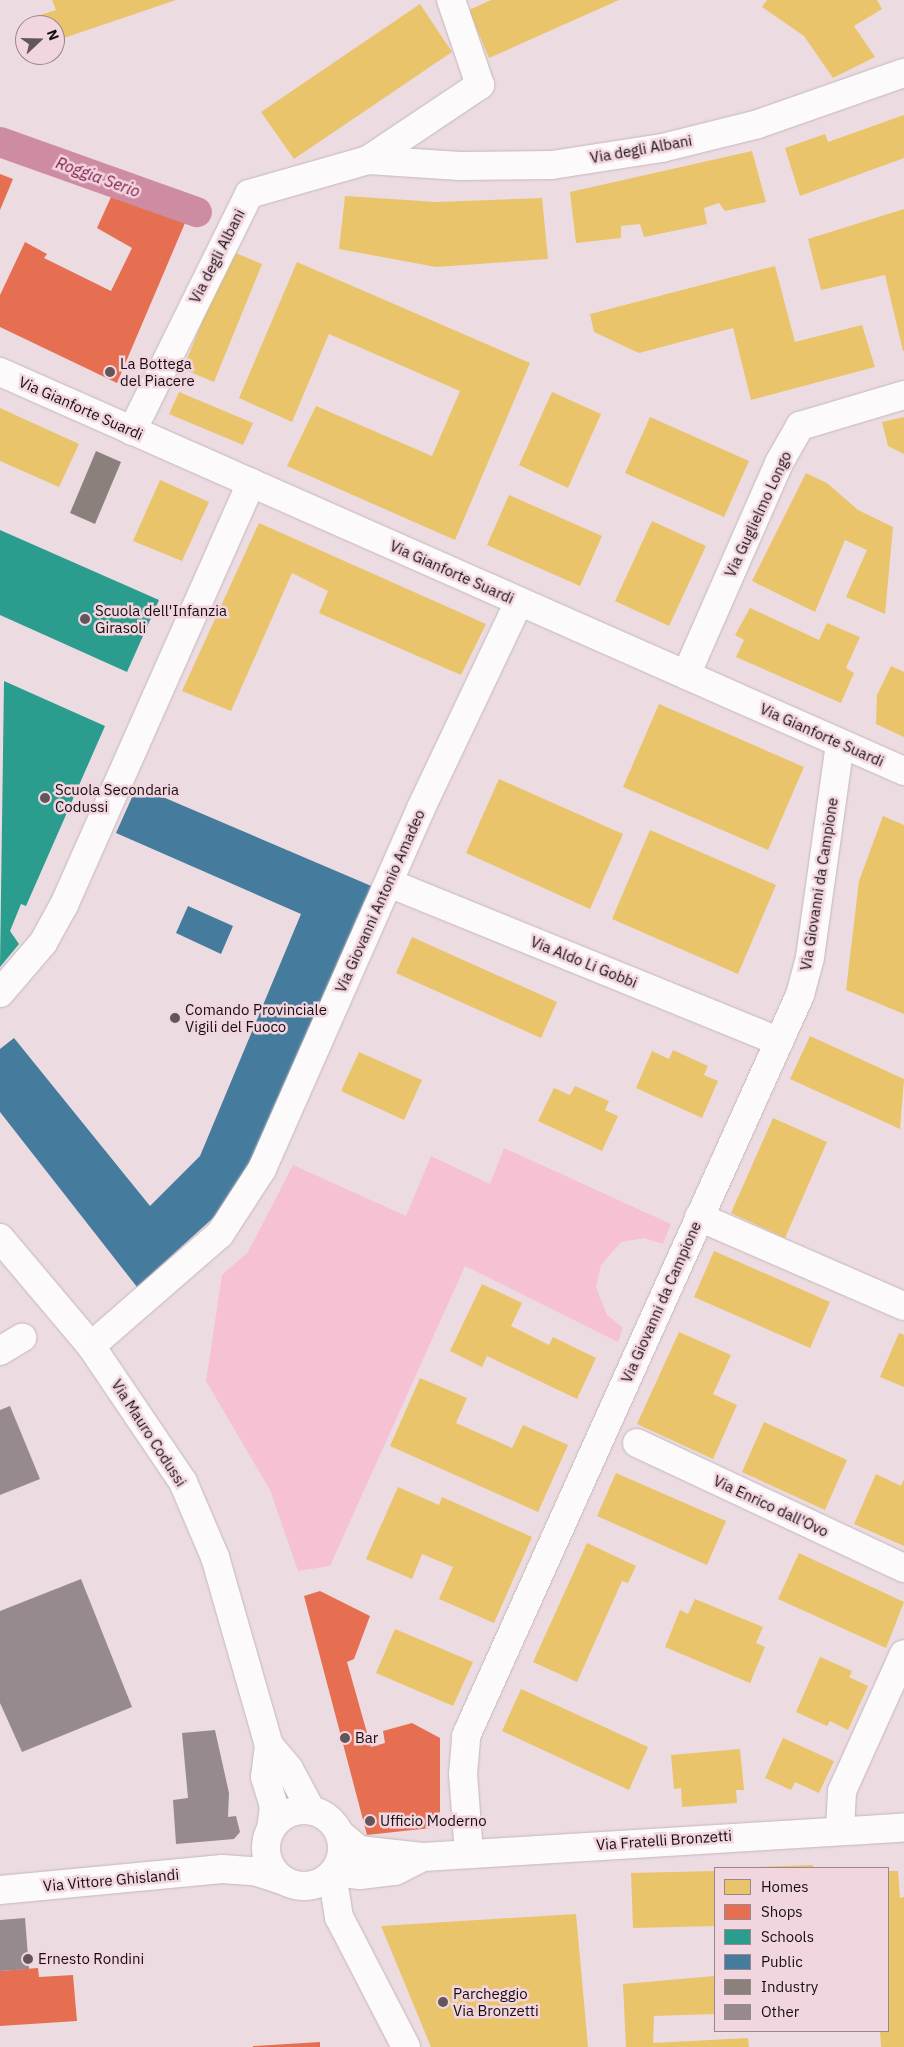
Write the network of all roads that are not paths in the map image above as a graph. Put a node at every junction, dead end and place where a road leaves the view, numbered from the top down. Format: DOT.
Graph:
graph roads {
  1 [pos="451,0"];
  2 [pos="904,73"];
  3 [pos="368,160"];
  4 [pos="0,372"];
  5 [pos="904,394"];
  6 [pos="132,430"];
  7 [pos="250,483"];
  8 [pos="519,602"];
  9 [pos="686,675"];
  10 [pos="840,743"];
  11 [pos="904,771"];
  12 [pos="388,883"];
  13 [pos="0,993"];
  14 [pos="779,1041"];
  15 [pos="699,1218"];
  16 [pos="0,1238"];
  17 [pos="904,1306"];
  18 [pos="91,1346"];
  19 [pos="638,1443"];
  20 [pos="904,1568"];
  21 [pos="904,1654"];
  22 [pos="269,1745"];
  23 [pos="311,1810"];
  24 [pos="904,1828"];
  25 [pos="840,1830"];
  26 [pos="269,1832"];
  27 [pos="340,1834"];
  28 [pos="469,1853"];
  29 [pos="423,1857"];
  30 [pos="222,1869"];
  31 [pos="333,1873"];
  32 [pos="291,1884"];
  33 [pos="0,1890"];
  34 [pos="339,1917"];
  35 [pos="406,2047"];
  1 -- 3 [label="street, Via degli Albani"];
  2 -- 3 [label="street, Via degli Albani"];
  3 -- 6 [label="street, Via degli Albani"];
  4 -- 6 [label="street, Via Gianforte Suardi"];
  5 -- 9 [label="street, Via Guglielmo Longo"];
  6 -- 7 [label="street, Via Gianforte Suardi"];
  7 -- 8 [label="street, Via Gianforte Suardi"];
  7 -- 13 [label="street"];
  8 -- 9 [label="street, Via Gianforte Suardi"];
  8 -- 12 [label="street, Via Giovanni Antonio Amadeo"];
  9 -- 10 [label="street, Via Gianforte Suardi"];
  10 -- 11 [label="street, Via Gianforte Suardi"];
  10 -- 14 [label="street, Via Giovanni da Campione"];
  12 -- 14 [label="street, Via Aldo Li Gobbi"];
  12 -- 18 [label="street, Via Giovanni Antonio Amadeo"];
  14 -- 15 [label="street, Via Giovanni da Campione"];
  15 -- 17 [label="street"];
  15 -- 28 [label="street, Via Giovanni da Campione"];
  16 -- 18 [label="street, Via Mauro Codussi"];
  18 -- 22 [label="street, Via Mauro Codussi"];
  19 -- 20 [label="street, Via Enrico dall'Ovo"];
  21 -- 25 [label="street"];
  22 -- 23 [label="street, Via Mauro Codussi"];
  22 -- 26 [label="street, Via Mauro Codussi"];
  23 -- 26 [label="street"];
  23 -- 27 [label="street"];
  24 -- 25 [label="street, Via Fratelli Bronzetti"];
  25 -- 28 [label="street, Via Fratelli Bronzetti"];
  26 -- 30 [label="street, Via Vittore Ghislandi"];
  26 -- 32 [label="street"];
  27 -- 29 [label="street, Via Fratelli Bronzetti"];
  27 -- 31 [label="street"];
  28 -- 29 [label="street, Via Fratelli Bronzetti"];
  29 -- 31 [label="street, Via Fratelli Bronzetti"];
  30 -- 32 [label="street, Via Vittore Ghislandi"];
  30 -- 33 [label="street, Via Vittore Ghislandi"];
  31 -- 32 [label="street"];
  31 -- 34 [label="street"];
  32 -- 34 [label="street"];
  34 -- 35 [label="street"];
}
